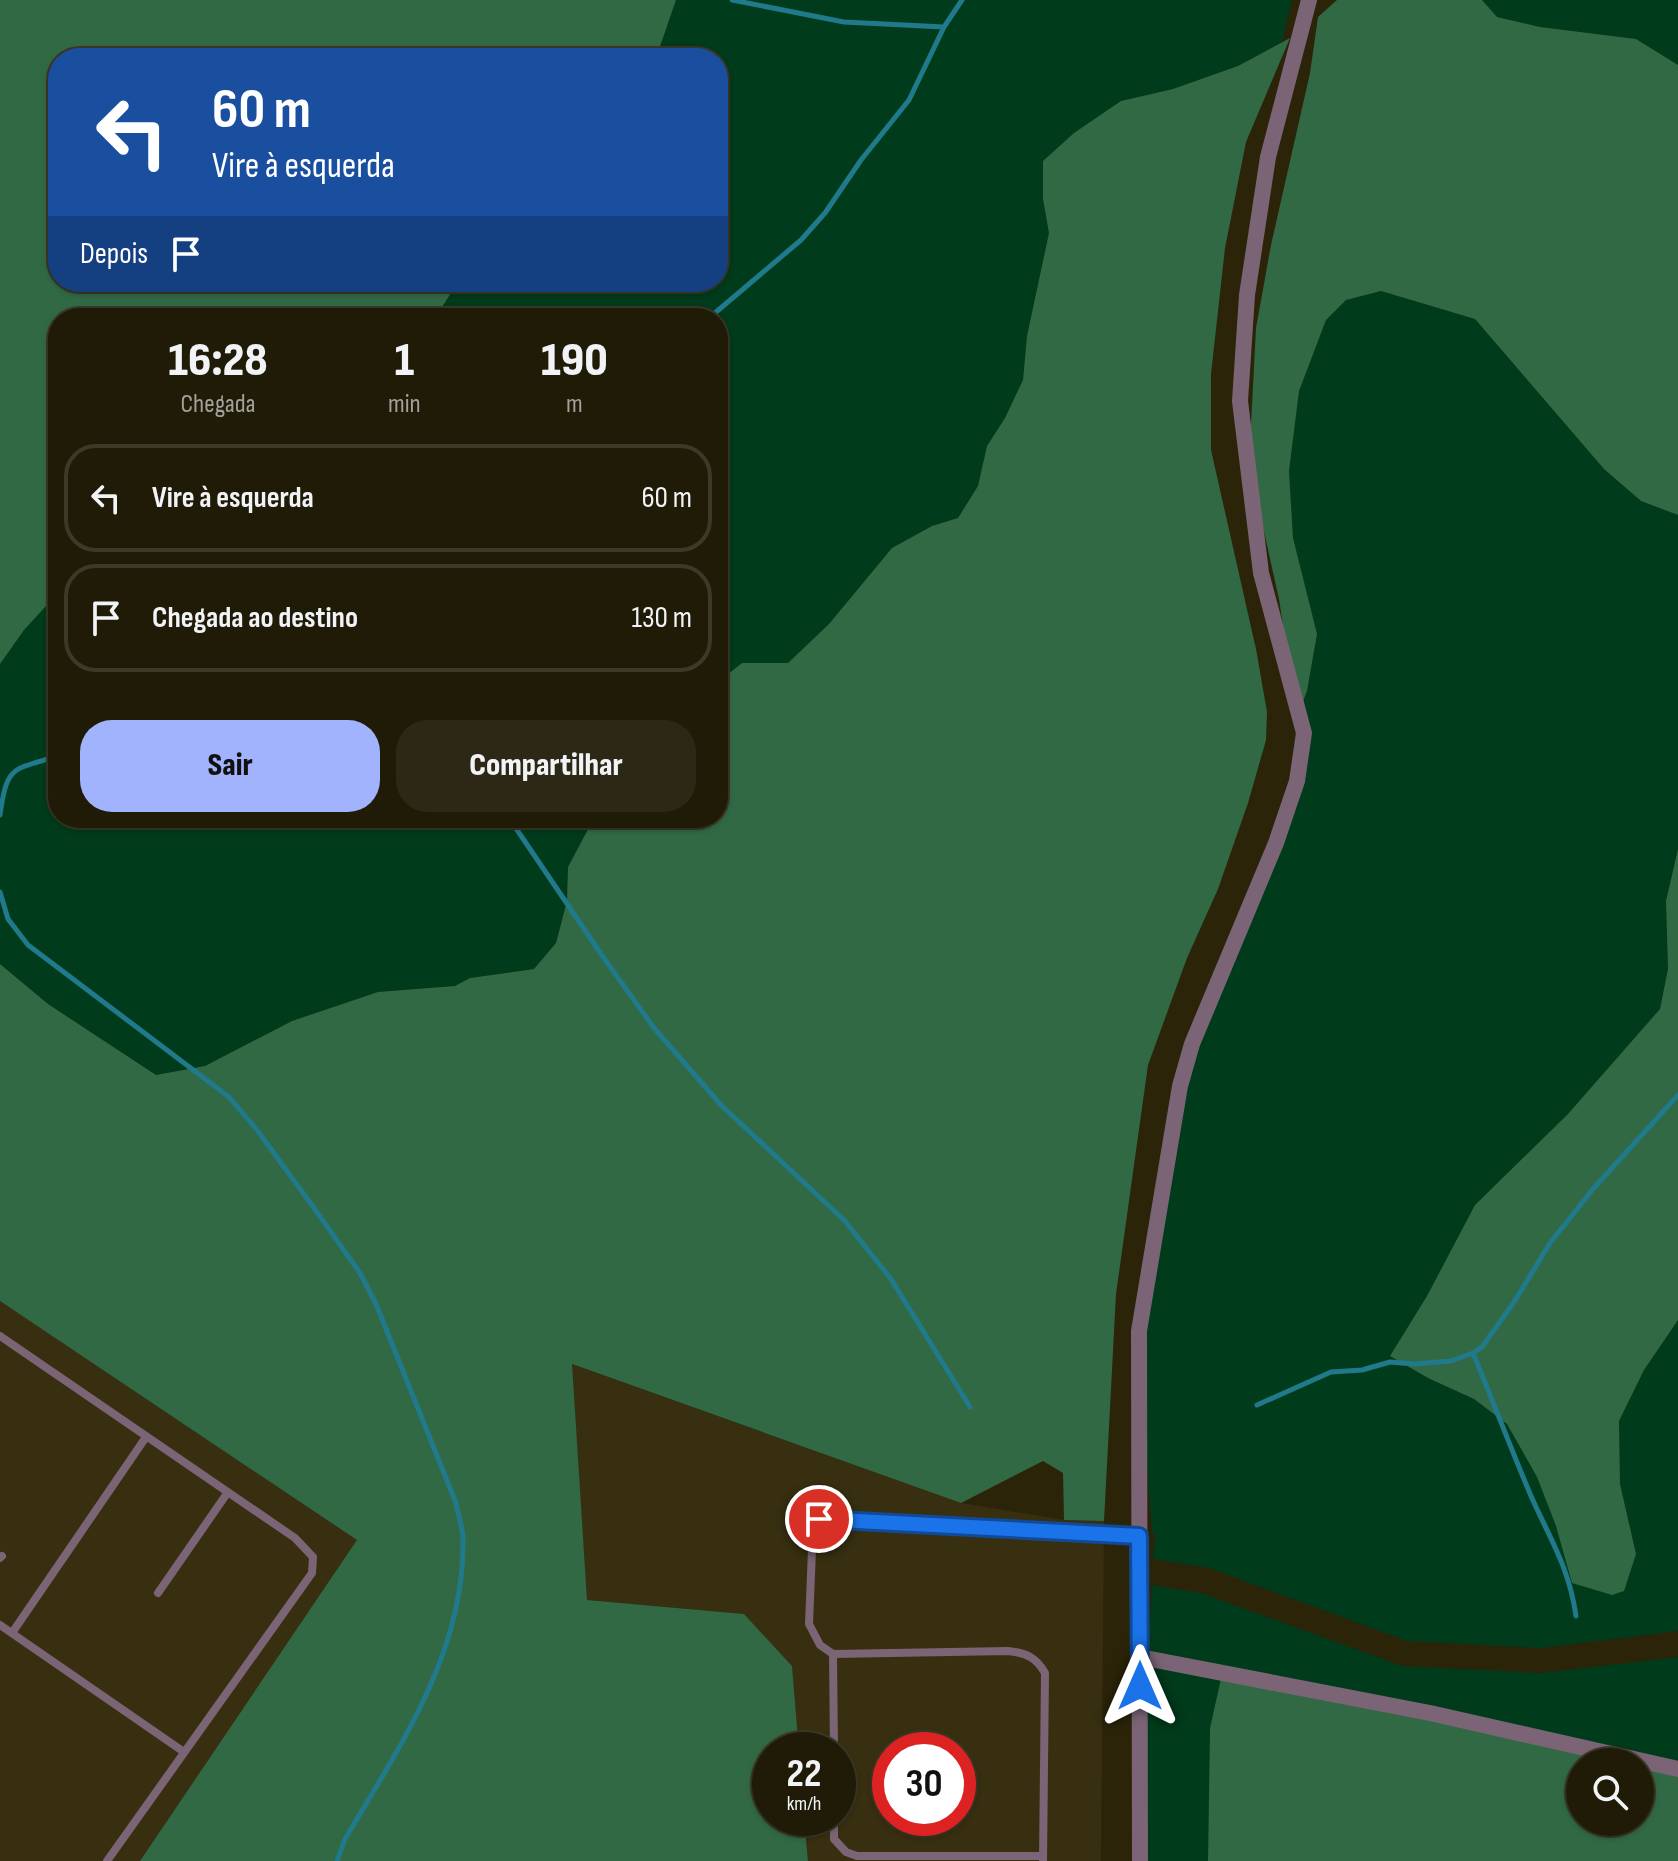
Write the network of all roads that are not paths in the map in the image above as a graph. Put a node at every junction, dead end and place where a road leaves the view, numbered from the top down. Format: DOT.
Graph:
graph roads {
  1 [pos="1309,0"];
  2 [pos="0,1336"];
  3 [pos="146,1437"];
  4 [pos="228,1492"];
  5 [pos="1139,1536"];
  6 [pos="158,1593"];
  7 [pos="0,1625"];
  8 [pos="12,1633"];
  9 [pos="833,1654"];
  10 [pos="1140,1657"];
  11 [pos="834,1732"];
  12 [pos="184,1752"];
  13 [pos="1678,1769"];
  14 [pos="834,1836"];
  15 [pos="1043,1859"];
  16 [pos="107,1861"];
  17 [pos="1140,1861"];
  1 -- 5 [label="street"];
  2 -- 3 [label="lane"];
  3 -- 4 [label="lane"];
  3 -- 8 [label="lane"];
  4 -- 6 [label="lane"];
  4 -- 12 [label="lane"];
  5 -- 9 [label="lane"];
  5 -- 10 [label="street"];
  7 -- 8 [label="lane"];
  8 -- 12 [label="lane"];
  9 -- 11 [label="lane"];
  9 -- 15 [label="lane"];
  10 -- 13 [label="street"];
  10 -- 17 [label="street"];
  12 -- 16 [label="lane"];
  14 -- 15 [label="lane"];
}
